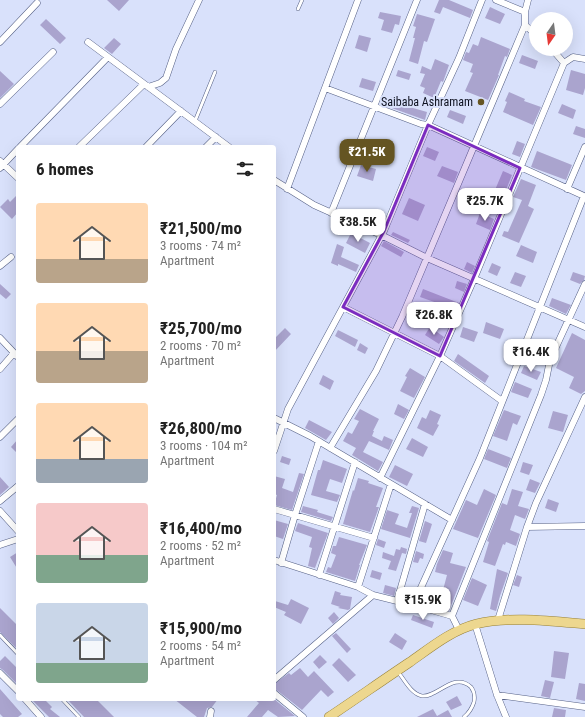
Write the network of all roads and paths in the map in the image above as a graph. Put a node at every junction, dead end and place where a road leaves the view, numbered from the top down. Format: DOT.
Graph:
graph roads {
  1 [pos="199,0"];
  2 [pos="302,0"];
  3 [pos="358,0"];
  4 [pos="417,0"];
  5 [pos="482,0"];
  6 [pos="496,0"];
  7 [pos="528,0"];
  8 [pos="37,3"];
  9 [pos="298,8"];
  10 [pos="525,12"];
  11 [pos="525,25"];
  12 [pos="529,29"];
  13 [pos="0,42"];
  14 [pos="88,42"];
  15 [pos="53,52"];
  16 [pos="558,56"];
  17 [pos="108,57"];
  18 [pos="585,59"];
  19 [pos="564,63"];
  20 [pos="215,72"];
  21 [pos="146,85"];
  22 [pos="325,88"];
  23 [pos="0,104"];
  24 [pos="373,106"];
  25 [pos="181,111"];
  26 [pos="195,122"];
  27 [pos="428,125"];
  28 [pos="216,137"];
  29 [pos="22,145"];
  30 [pos="81,145"];
  31 [pos="148,145"];
  32 [pos="208,145"];
  33 [pos="226,145"];
  34 [pos="473,146"];
  35 [pos="585,147"];
  36 [pos="16,151"];
  37 [pos="1,164"];
  38 [pos="520,168"];
  39 [pos="16,176"];
  40 [pos="276,181"];
  41 [pos="287,189"];
  42 [pos="567,189"];
  43 [pos="585,196"];
  44 [pos="331,213"];
  45 [pos="381,235"];
  46 [pos="11,257"];
  47 [pos="427,258"];
  48 [pos="0,266"];
  49 [pos="474,279"];
  50 [pos="585,284"];
  51 [pos="343,307"];
  52 [pos="540,307"];
  53 [pos="568,320"];
  54 [pos="585,327"];
  55 [pos="394,333"];
  56 [pos="0,338"];
  57 [pos="16,355"];
  58 [pos="440,356"];
  59 [pos="0,369"];
  60 [pos="585,397"];
  61 [pos="502,400"];
  62 [pos="276,419"];
  63 [pos="16,421"];
  64 [pos="283,422"];
  65 [pos="0,437"];
  66 [pos="319,441"];
  67 [pos="276,445"];
  68 [pos="330,448"];
  69 [pos="355,462"];
  70 [pos="380,478"];
  71 [pos="391,484"];
  72 [pos="16,488"];
  73 [pos="0,502"];
  74 [pos="426,504"];
  75 [pos="276,510"];
  76 [pos="0,511"];
  77 [pos="295,515"];
  78 [pos="452,520"];
  79 [pos="334,526"];
  80 [pos="585,526"];
  81 [pos="527,527"];
  82 [pos="16,529"];
  83 [pos="374,538"];
  84 [pos="16,540"];
  85 [pos="0,545"];
  86 [pos="276,561"];
  87 [pos="281,563"];
  88 [pos="318,574"];
  89 [pos="358,587"];
  90 [pos="373,595"];
  91 [pos="397,601"];
  92 [pos="417,606"];
  93 [pos="452,616"];
  94 [pos="498,620"];
  95 [pos="475,624"];
  96 [pos="585,624"];
  97 [pos="459,630"];
  98 [pos="0,635"];
  99 [pos="16,652"];
  100 [pos="397,671"];
  101 [pos="0,673"];
  102 [pos="276,678"];
  103 [pos="16,689"];
  104 [pos="276,695"];
  105 [pos="497,695"];
  106 [pos="27,701"];
  107 [pos="64,701"];
  108 [pos="585,706"];
  109 [pos="41,717"];
  110 [pos="79,717"];
  111 [pos="303,717"];
  112 [pos="330,717"];
  113 [pos="464,717"];
  114 [pos="506,717"];
  1 -- 21 [label="street"];
  2 -- 9 [label="lane"];
  3 -- 22 [label="street"];
  4 -- 24 [label="street"];
  5 -- 27 [label="street"];
  6 -- 10 [label="street"];
  7 -- 10 [label="street"];
  8 -- 13 [label="street"];
  10 -- 11 [label="street"];
  11 -- 12 [label="street"];
  11 -- 34 [label="street"];
  14 -- 17 [label="street"];
  15 -- 23 [label="street"];
  16 -- 19 [label="street"];
  17 -- 21 [label="street"];
  17 -- 29 [label="street"];
  18 -- 19 [label="street"];
  19 -- 38 [label="street"];
  20 -- 26 [label="lane"];
  21 -- 25 [label="street"];
  21 -- 30 [label="street"];
  22 -- 24 [label="street"];
  22 -- 41 [label="street"];
  24 -- 27 [label="street"];
  24 -- 44 [label="street"];
  25 -- 26 [label="street"];
  25 -- 31 [label="street"];
  26 -- 28 [label="street"];
  27 -- 34 [label="street"];
  27 -- 45 [label="street"];
  28 -- 32 [label="street"];
  28 -- 33 [label="street"];
  34 -- 38 [label="street"];
  34 -- 47 [label="street"];
  35 -- 42 [label="street"];
  36 -- 37 [label="street"];
  37 -- 39 [label="street"];
  38 -- 42 [label="street"];
  38 -- 49 [label="street"];
  40 -- 41 [label="street"];
  41 -- 44 [label="street"];
  42 -- 43 [label="street"];
  43 -- 52 [label="street"];
  44 -- 45 [label="street"];
  45 -- 47 [label="street"];
  45 -- 51 [label="street"];
  46 -- 48 [label="street"];
  47 -- 49 [label="street"];
  47 -- 55 [label="street"];
  49 -- 52 [label="street"];
  49 -- 58 [label="street"];
  50 -- 53 [label="street"];
  51 -- 55 [label="street"];
  51 -- 64 [label="street"];
  52 -- 53 [label="street"];
  52 -- 61 [label="street"];
  53 -- 54 [label="street"];
  53 -- 93 [label="street"];
  55 -- 58 [label="street"];
  55 -- 68 [label="street"];
  56 -- 57 [label="street"];
  57 -- 59 [label="street"];
  58 -- 61 [label="street"];
  58 -- 70 [label="street"];
  60 -- 81 [label="street"];
  61 -- 78 [label="street"];
  62 -- 64 [label="street"];
  63 -- 65 [label="street"];
  64 -- 66 [label="street"];
  64 -- 67 [label="street"];
  66 -- 68 [label="street"];
  66 -- 77 [label="street"];
  68 -- 69 [label="street"];
  69 -- 70 [label="street"];
  69 -- 79 [label="street"];
  70 -- 71 [label="street"];
  71 -- 74 [label="street"];
  71 -- 83 [label="street"];
  72 -- 73 [label="street"];
  74 -- 78 [label="street"];
  74 -- 91 [label="street"];
  75 -- 77 [label="street"];
  76 -- 82 [label="street"];
  77 -- 79 [label="street"];
  77 -- 87 [label="street"];
  78 -- 92 [label="street"];
  79 -- 83 [label="street"];
  79 -- 88 [label="street"];
  80 -- 81 [label="street"];
  81 -- 94 [label="street"];
  83 -- 89 [label="street"];
  84 -- 85 [label="street"];
  86 -- 87 [label="street"];
  87 -- 88 [label="street"];
  88 -- 89 [label="street"];
  89 -- 90 [label="street"];
  90 -- 91 [label="street"];
  90 -- 102 [label="street"];
  91 -- 92 [label="street"];
  92 -- 93 [label="street"];
  93 -- 97 [label="street"];
  94 -- 95 [label="main road"];
  94 -- 96 [label="main road"];
  95 -- 97 [label="main road"];
  95 -- 105 [label="street"];
  97 -- 100 [label="main road"];
  98 -- 99 [label="lane"];
  100 -- 112 [label="main road"];
  100 -- 113 [label="lane"];
  101 -- 103 [label="street"];
  104 -- 111 [label="street"];
  105 -- 108 [label="street"];
  105 -- 114 [label="street"];
  106 -- 109 [label="street"];
  107 -- 110 [label="lane"];
}
